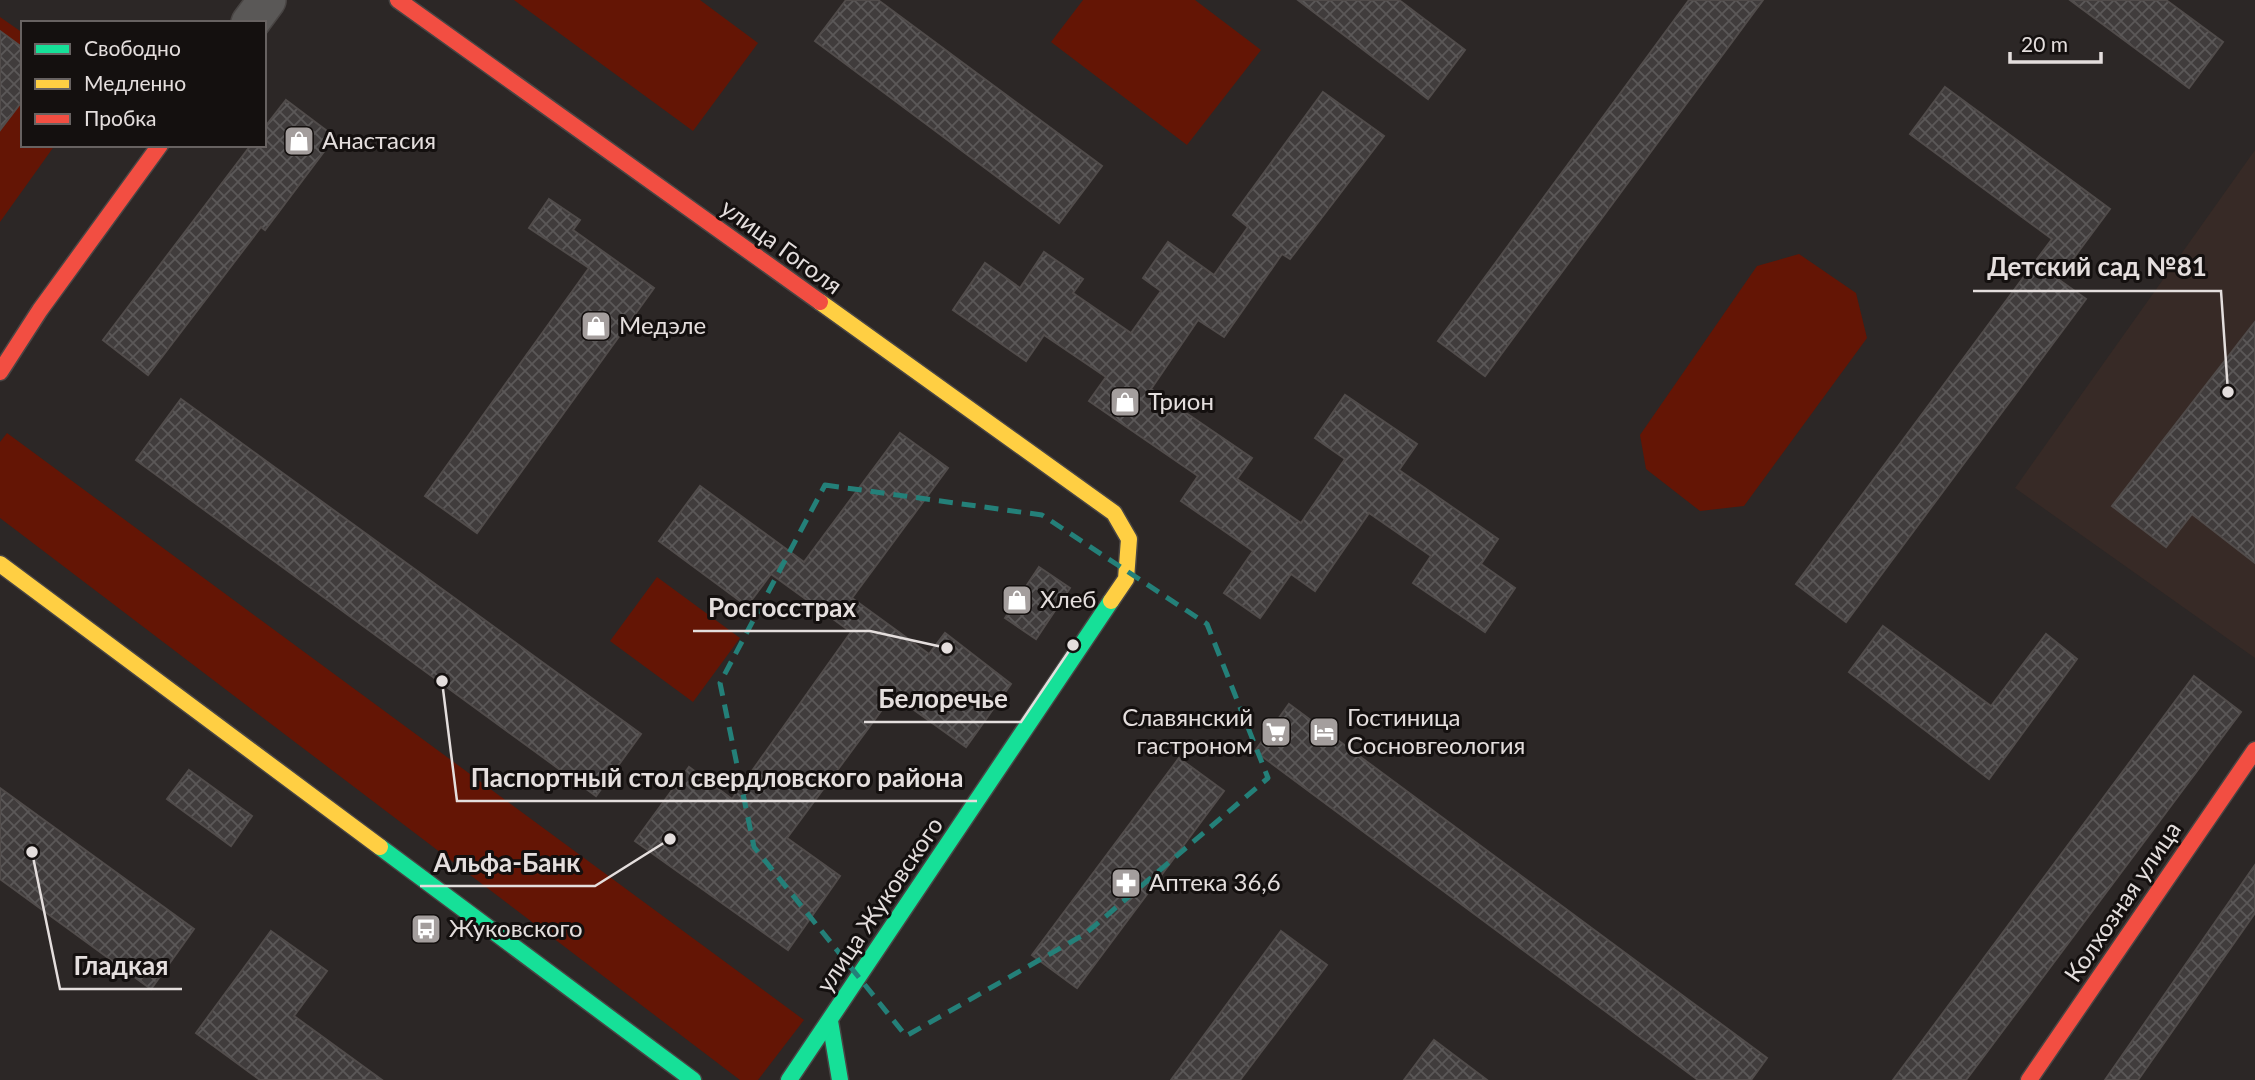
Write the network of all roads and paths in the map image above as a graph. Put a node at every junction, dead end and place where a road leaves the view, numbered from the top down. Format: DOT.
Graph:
graph roads {
  1 [pos="267,0"];
  2 [pos="398,0"];
  3 [pos="251,21"];
  4 [pos="159,147"];
  5 [pos="0,372"];
  6 [pos="1129,539"];
  7 [pos="0,564"];
  8 [pos="2255,750"];
  9 [pos="830,1021"];
  10 [pos="693,1080"];
  11 [pos="789,1080"];
  12 [pos="840,1080"];
  13 [pos="2029,1080"];
  1 -- 3 [label="street"];
  2 -- 6 [label="main road, улица Гоголя"];
  4 -- 5 [label="main road"];
  6 -- 9 [label="main road, улица Жуковского"];
  7 -- 10 [label="main road"];
  8 -- 13 [label="main road, Колхозная улица"];
  9 -- 11 [label="main road, улица Жуковского"];
  9 -- 12 [label="main road"];
}
